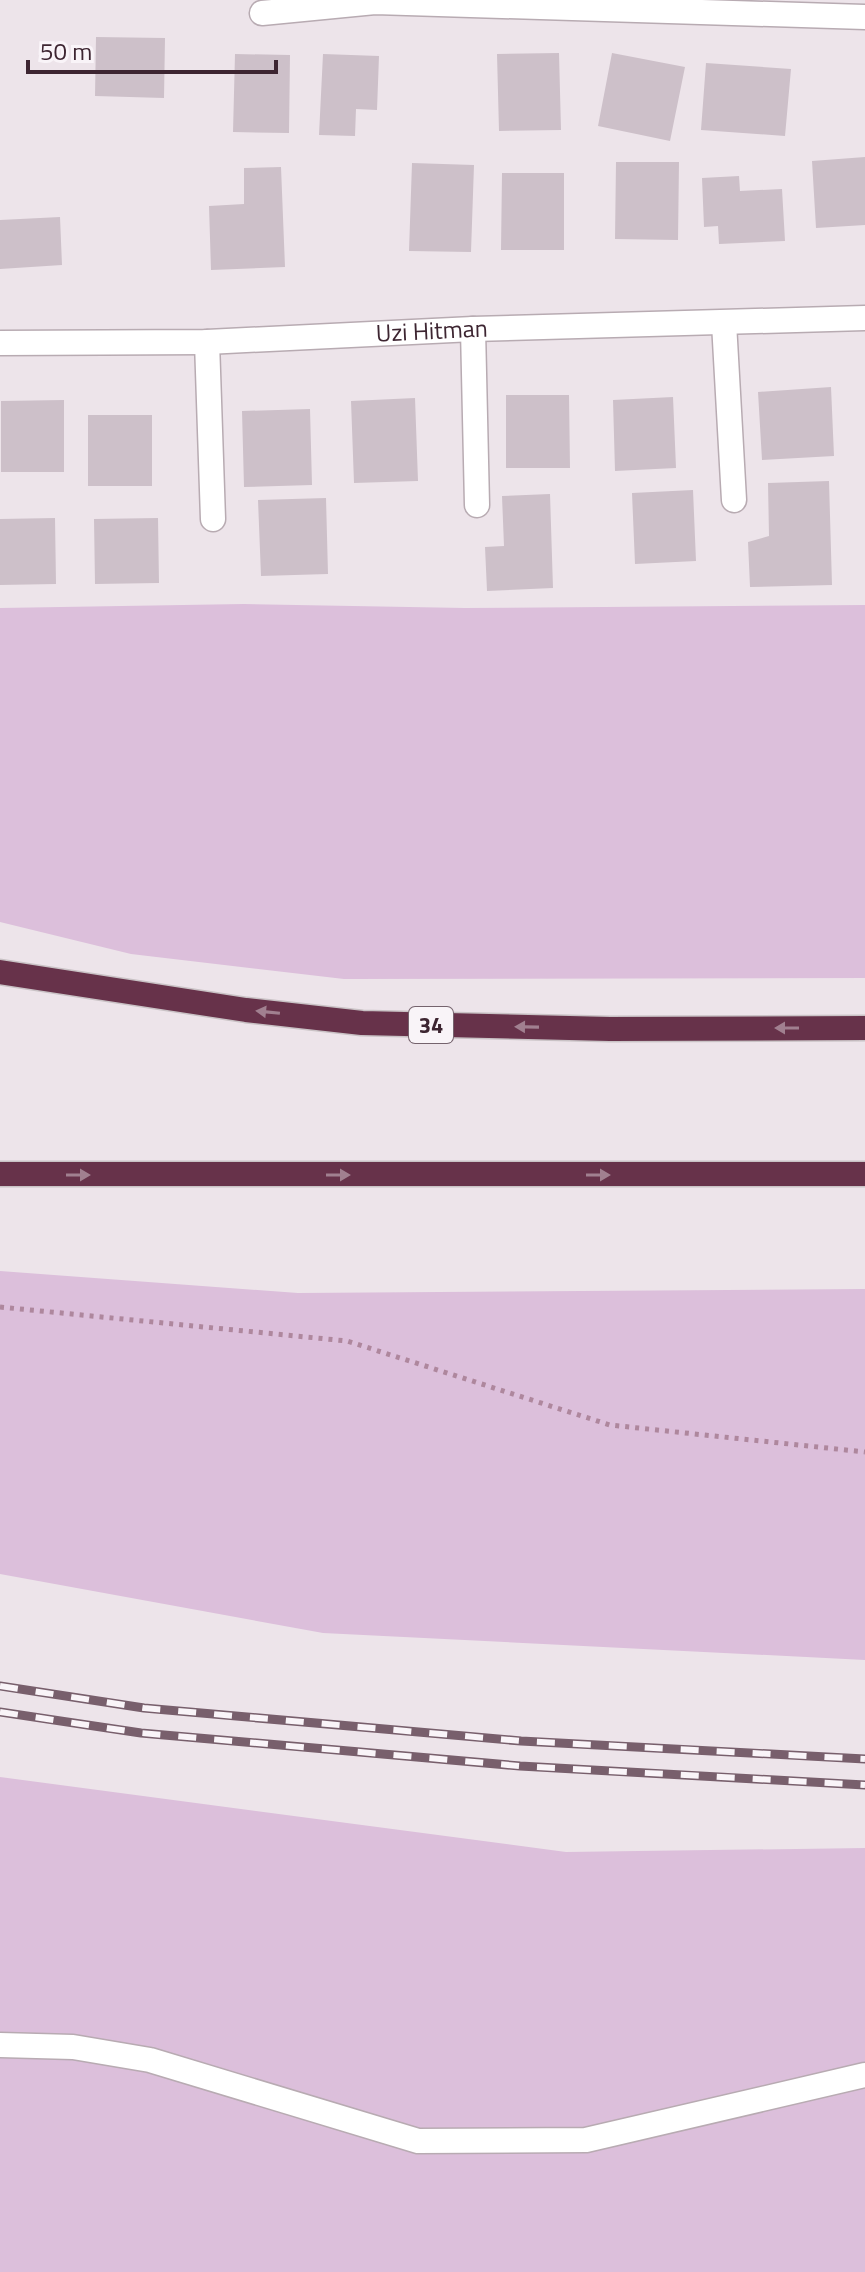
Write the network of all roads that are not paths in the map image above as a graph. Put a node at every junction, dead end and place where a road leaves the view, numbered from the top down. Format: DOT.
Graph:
graph roads {
  1 [pos="375,1"];
  2 [pos="262,13"];
  3 [pos="865,17"];
  4 [pos="865,318"];
  5 [pos="724,323"];
  6 [pos="473,329"];
  7 [pos="207,342"];
  8 [pos="0,343"];
  9 [pos="734,500"];
  10 [pos="477,505"];
  11 [pos="213,519"];
  12 [pos="0,972"];
  13 [pos="865,1028"];
  14 [pos="0,1174"];
  15 [pos="865,1174"];
  16 [pos="0,2045"];
  17 [pos="865,2075"];
  1 -- 2 [label="street"];
  1 -- 3 [label="street"];
  4 -- 5 [label="street, Uzi Hitman"];
  5 -- 6 [label="street, Uzi Hitman"];
  5 -- 9 [label="street"];
  6 -- 7 [label="street, Uzi Hitman"];
  6 -- 10 [label="street"];
  7 -- 8 [label="street, Uzi Hitman"];
  7 -- 11 [label="street"];
  13 -- 12 [label="highway, 34, one-way"];
  14 -- 15 [label="highway, one-way"];
  16 -- 17 [label="street"];
}
